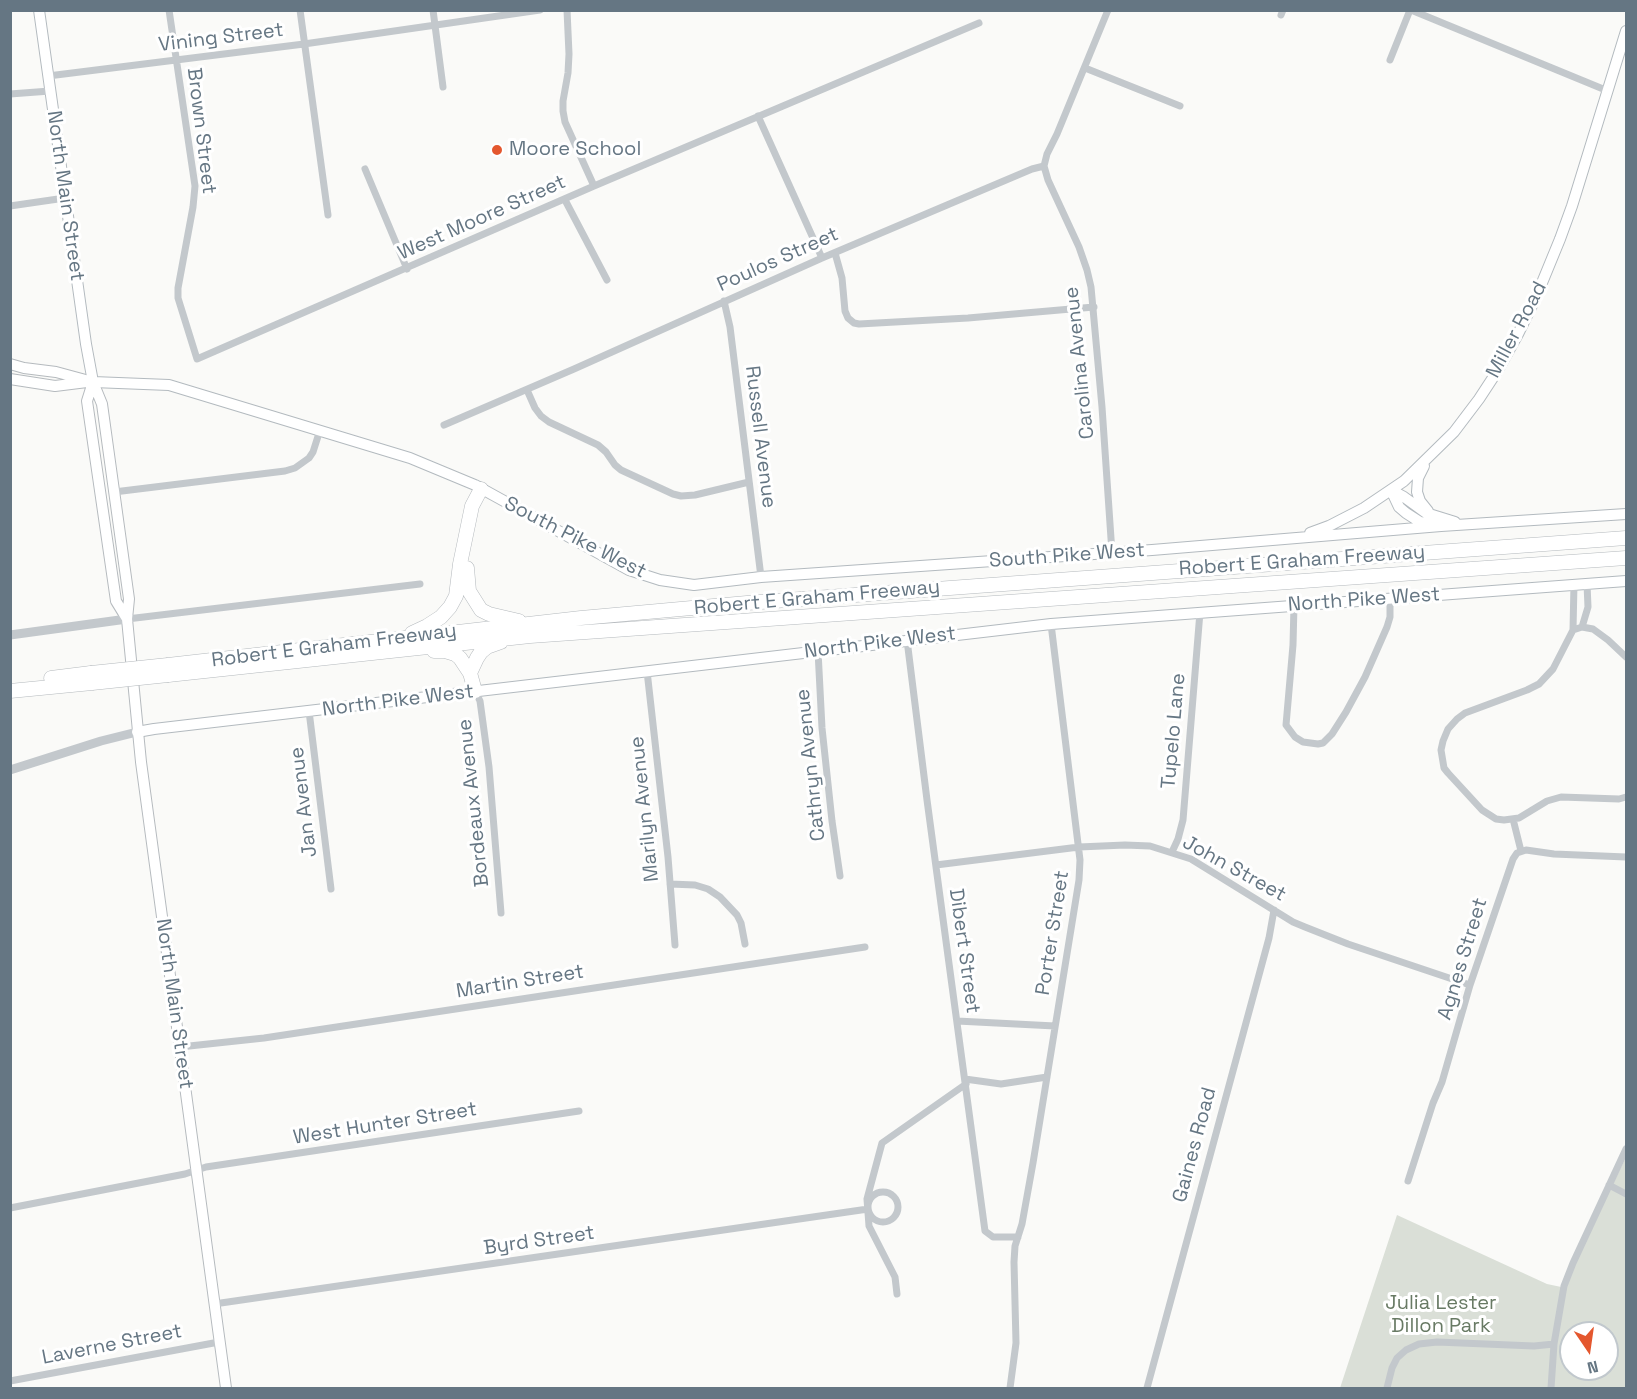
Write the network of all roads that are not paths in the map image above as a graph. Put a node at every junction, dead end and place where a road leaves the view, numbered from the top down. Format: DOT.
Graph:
graph roads {
  1 [pos="39,10"];
  2 [pos="169,10"];
  3 [pos="300,10"];
  4 [pos="433,10"];
  5 [pos="540,10"];
  6 [pos="567,10"];
  7 [pos="1108,10"];
  8 [pos="1410,10"];
  9 [pos="979,23"];
  10 [pos="435,24"];
  11 [pos="1626,31"];
  12 [pos="304,44"];
  13 [pos="175,60"];
  14 [pos="1390,60"];
  15 [pos="1085,68"];
  16 [pos="48,76"];
  17 [pos="443,87"];
  18 [pos="50,91"];
  19 [pos="1608,91"];
  20 [pos="10,94"];
  21 [pos="1180,106"];
  22 [pos="758,116"];
  23 [pos="1044,166"];
  24 [pos="365,169"];
  25 [pos="594,186"];
  26 [pos="65,198"];
  27 [pos="565,200"];
  28 [pos="10,206"];
  29 [pos="328,215"];
  30 [pos="835,253"];
  31 [pos="822,258"];
  32 [pos="407,269"];
  33 [pos="607,280"];
  34 [pos="724,301"];
  35 [pos="1094,307"];
  36 [pos="197,359"];
  37 [pos="10,364"];
  38 [pos="10,379"];
  39 [pos="93,381"];
  40 [pos="527,390"];
  41 [pos="444,425"];
  42 [pos="320,430"];
  43 [pos="1430,457"];
  44 [pos="749,482"];
  45 [pos="481,489"];
  46 [pos="1391,490"];
  47 [pos="114,492"];
  48 [pos="1626,514"];
  49 [pos="1432,516"];
  50 [pos="1464,524"];
  51 [pos="1441,526"];
  52 [pos="467,533"];
  53 [pos="1626,538"];
  54 [pos="1290,539"];
  55 [pos="1112,553"];
  56 [pos="1626,558"];
  57 [pos="761,577"];
  58 [pos="1626,581"];
  59 [pos="420,584"];
  60 [pos="1587,584"];
  61 [pos="1574,585"];
  62 [pos="1390,598"];
  63 [pos="1294,605"];
  64 [pos="1200,612"];
  65 [pos="127,619"];
  66 [pos="1051,624"];
  67 [pos="1582,627"];
  68 [pos="531,629"];
  69 [pos="1573,630"];
  70 [pos="10,635"];
  71 [pos="907,640"];
  72 [pos="393,645"];
  73 [pos="818,651"];
  74 [pos="1626,657"];
  75 [pos="647,671"];
  76 [pos="470,673"];
  77 [pos="91,678"];
  78 [pos="10,683"];
  79 [pos="475,691"];
  80 [pos="10,692"];
  81 [pos="309,711"];
  82 [pos="137,732"];
  83 [pos="10,770"];
  84 [pos="1626,797"];
  85 [pos="1513,819"];
  86 [pos="1079,847"];
  87 [pos="1521,851"];
  88 [pos="1172,852"];
  89 [pos="1626,857"];
  90 [pos="936,865"];
  91 [pos="840,876"];
  92 [pos="670,884"];
  93 [pos="331,889"];
  94 [pos="1274,910"];
  95 [pos="501,913"];
  96 [pos="746,944"];
  97 [pos="675,945"];
  98 [pos="865,947"];
  99 [pos="1470,985"];
  100 [pos="957,1021"];
  101 [pos="1055,1026"];
  102 [pos="180,1047"];
  103 [pos="1047,1077"];
  104 [pos="965,1082"];
  105 [pos="579,1111"];
  106 [pos="1626,1149"];
  107 [pos="196,1170"];
  108 [pos="1408,1181"];
  109 [pos="1609,1185"];
  110 [pos="1626,1194"];
  111 [pos="10,1208"];
  112 [pos="868,1209"];
  113 [pos="1018,1237"];
  114 [pos="897,1294"];
  115 [pos="214,1304"];
  116 [pos="219,1342"];
  117 [pos="1554,1344"];
  118 [pos="10,1381"];
  119 [pos="226,1389"];
  120 [pos="1010,1389"];
  121 [pos="1147,1389"];
  122 [pos="1387,1389"];
  123 [pos="1551,1389"];
  1 -- 16 [label="main road, North Main Street"];
  2 -- 13 [label="street, Brown Street"];
  3 -- 12 [label="street"];
  4 -- 10 [label="street"];
  5 -- 10 [label="street, Vining Street"];
  6 -- 25 [label="street"];
  7 -- 15 [label="street"];
  8 -- 14 [label="street"];
  8 -- 19 [label="street"];
  9 -- 22 [label="street, West Moore Street"];
  10 -- 12 [label="street, Vining Street"];
  10 -- 17 [label="street"];
  11 -- 19 [label="main road, Miller Road"];
  12 -- 13 [label="street, Vining Street"];
  12 -- 29 [label="street"];
  13 -- 16 [label="street, Vining Street"];
  13 -- 36 [label="street, Brown Street"];
  15 -- 21 [label="street"];
  15 -- 23 [label="street"];
  16 -- 18 [label="main road, North Main Street"];
  18 -- 20 [label="street"];
  18 -- 26 [label="main road, North Main Street"];
  19 -- 43 [label="main road, Miller Road"];
  22 -- 25 [label="street, West Moore Street"];
  22 -- 31 [label="street"];
  23 -- 30 [label="street, Poulos Street"];
  23 -- 35 [label="street, Carolina Avenue"];
  24 -- 32 [label="street"];
  25 -- 27 [label="street, West Moore Street"];
  26 -- 28 [label="street"];
  26 -- 39 [label="main road, North Main Street"];
  27 -- 32 [label="street, West Moore Street"];
  27 -- 33 [label="street"];
  30 -- 31 [label="street, Poulos Street"];
  30 -- 35 [label="street"];
  31 -- 34 [label="street, Poulos Street"];
  32 -- 36 [label="street, West Moore Street"];
  34 -- 40 [label="street, Poulos Street"];
  34 -- 44 [label="street, Russell Avenue"];
  35 -- 55 [label="street, Carolina Avenue"];
  37 -- 39 [label="main road"];
  38 -- 39 [label="main road"];
  39 -- 42 [label="main road, South Pike West"];
  39 -- 47 [label="main road"];
  39 -- 65 [label="main road"];
  40 -- 41 [label="street, Poulos Street"];
  40 -- 44 [label="street"];
  42 -- 45 [label="main road, South Pike West"];
  42 -- 47 [label="street"];
  43 -- 46 [label="main road, Miller Road"];
  43 -- 49 [label="main road"];
  44 -- 57 [label="street, Russell Avenue"];
  45 -- 52 [label="highway"];
  45 -- 57 [label="main road, South Pike West"];
  46 -- 49 [label="main road"];
  46 -- 51 [label="main road"];
  46 -- 54 [label="main road, Miller Road"];
  47 -- 65 [label="main road"];
  48 -- 50 [label="main road"];
  49 -- 50 [label="main road"];
  50 -- 51 [label="main road"];
  51 -- 54 [label="main road"];
  52 -- 68 [label="highway"];
  52 -- 72 [label="highway"];
  53 -- 68 [label="highway, Robert E Graham Freeway"];
  54 -- 55 [label="main road, South Pike West"];
  55 -- 57 [label="main road, South Pike West"];
  56 -- 68 [label="highway, Robert E Graham Freeway"];
  58 -- 60 [label="main road, North Pike West"];
  59 -- 65 [label="street"];
  60 -- 61 [label="main road, North Pike West"];
  60 -- 67 [label="street"];
  61 -- 62 [label="main road, North Pike West"];
  61 -- 69 [label="street"];
  62 -- 63 [label="main road, North Pike West"];
  62 -- 63 [label="street"];
  63 -- 64 [label="main road, North Pike West"];
  64 -- 66 [label="main road, North Pike West"];
  64 -- 88 [label="street, Tupelo Lane"];
  65 -- 70 [label="street"];
  65 -- 82 [label="main road, North Main Street"];
  66 -- 71 [label="main road, North Pike West"];
  66 -- 86 [label="street, Porter Street"];
  67 -- 69 [label="street"];
  67 -- 74 [label="street"];
  68 -- 72 [label="highway, Robert E Graham Freeway"];
  68 -- 76 [label="highway"];
  69 -- 85 [label="street"];
  71 -- 73 [label="main road, North Pike West"];
  71 -- 90 [label="street, Dibert Street"];
  72 -- 76 [label="highway"];
  72 -- 77 [label="highway, Robert E Graham Freeway, bridge"];
  73 -- 75 [label="main road, North Pike West"];
  73 -- 91 [label="street, Cathryn Avenue"];
  75 -- 79 [label="main road, North Pike West"];
  75 -- 92 [label="street, Marilyn Avenue"];
  76 -- 79 [label="highway"];
  77 -- 78 [label="highway, Robert E Graham Freeway"];
  77 -- 80 [label="highway, Robert E Graham Freeway"];
  79 -- 81 [label="main road, North Pike West"];
  79 -- 95 [label="street, Bordeaux Avenue"];
  81 -- 82 [label="main road, North Pike West"];
  81 -- 93 [label="street, Jan Avenue"];
  82 -- 83 [label="street"];
  82 -- 102 [label="main road, North Main Street"];
  84 -- 85 [label="street"];
  85 -- 87 [label="street"];
  86 -- 88 [label="street, John Street"];
  86 -- 90 [label="street, John Street"];
  86 -- 101 [label="street, Porter Street"];
  87 -- 89 [label="street"];
  87 -- 99 [label="street, Agnes Street"];
  88 -- 94 [label="street, John Street"];
  90 -- 100 [label="street, Dibert Street"];
  92 -- 96 [label="street"];
  92 -- 97 [label="street, Marilyn Avenue"];
  94 -- 99 [label="street, John Street"];
  94 -- 121 [label="street, Gaines Road"];
  98 -- 102 [label="street, Martin Street"];
  99 -- 108 [label="street, Agnes Street"];
  100 -- 101 [label="street"];
  100 -- 104 [label="street, Dibert Street"];
  101 -- 103 [label="street, Porter Street"];
  102 -- 107 [label="main road, North Main Street"];
  103 -- 104 [label="street"];
  103 -- 113 [label="street, Porter Street"];
  104 -- 112 [label="street"];
  104 -- 113 [label="street, Dibert Street"];
  105 -- 107 [label="street, West Hunter Street"];
  106 -- 109 [label="street"];
  107 -- 111 [label="street, West Hunter Street"];
  107 -- 115 [label="main road, North Main Street"];
  109 -- 110 [label="street"];
  109 -- 117 [label="street"];
  112 -- 112 [label="street"];
  112 -- 114 [label="street"];
  112 -- 115 [label="street, Byrd Street"];
  113 -- 120 [label="street, Porter Street"];
  115 -- 116 [label="main road, North Main Street"];
  116 -- 118 [label="street, Laverne Street"];
  116 -- 119 [label="main road, North Main Street"];
  117 -- 122 [label="street"];
  117 -- 123 [label="street"];
}
